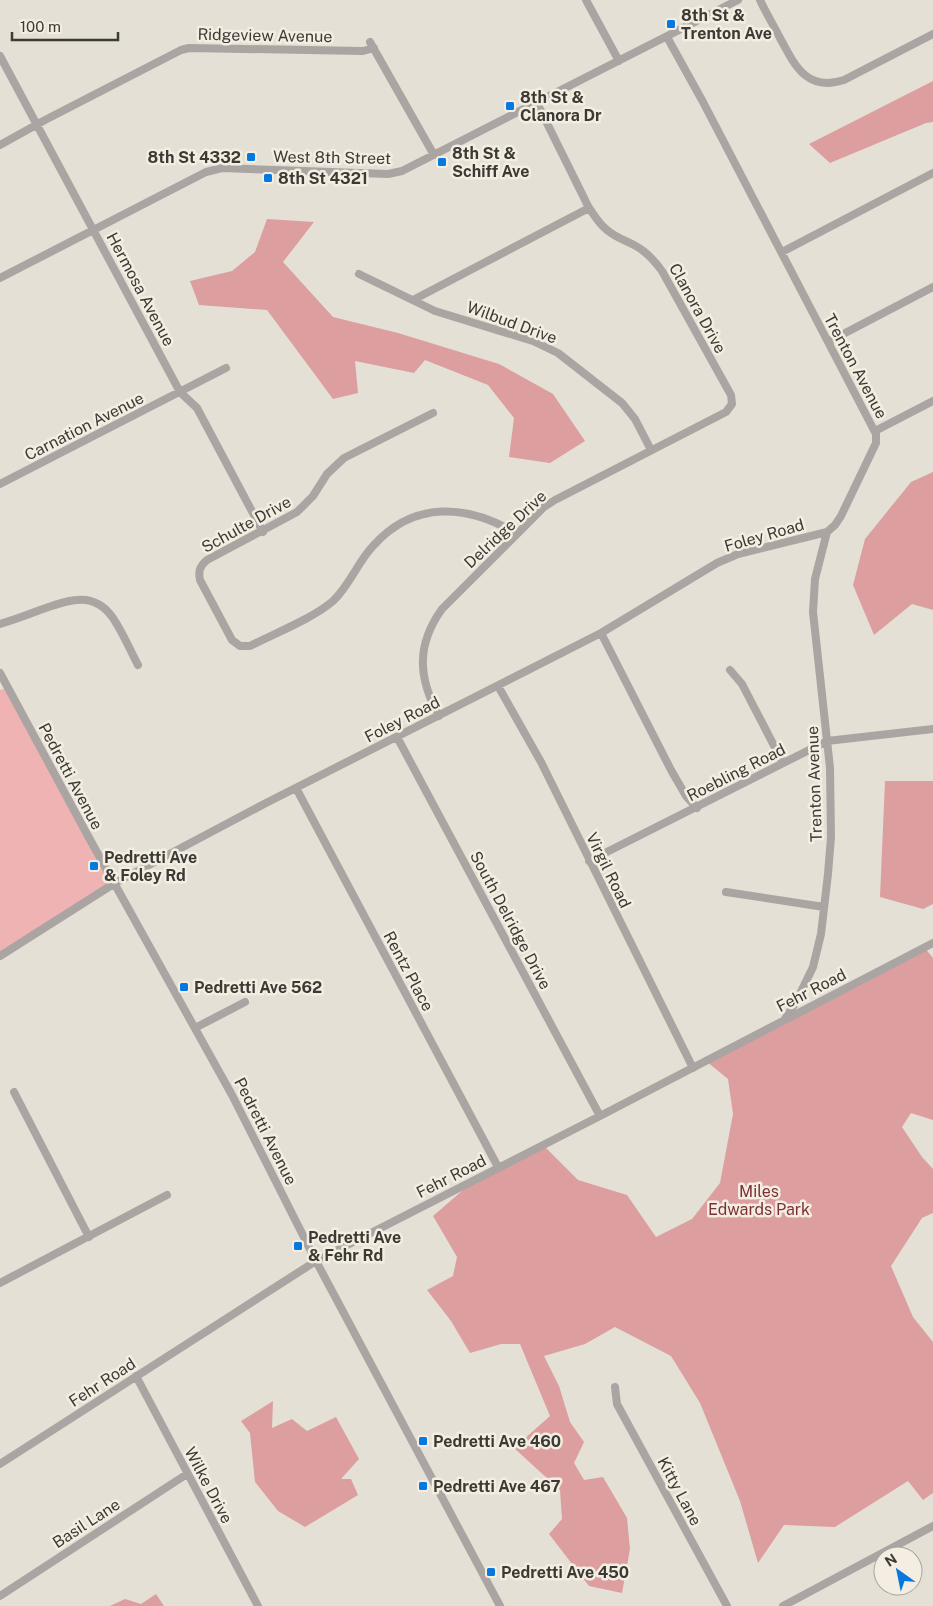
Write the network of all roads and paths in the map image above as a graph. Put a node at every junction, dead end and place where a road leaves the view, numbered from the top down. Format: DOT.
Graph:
graph roads {
  1 [pos="586,0"];
  2 [pos="738,0"];
  3 [pos="760,0"];
  4 [pos="933,34"];
  5 [pos="667,37"];
  6 [pos="0,56"];
  7 [pos="619,61"];
  8 [pos="537,103"];
  9 [pos="37,125"];
  10 [pos="0,145"];
  11 [pos="434,155"];
  12 [pos="933,173"];
  13 [pos="590,208"];
  14 [pos="93,230"];
  15 [pos="782,252"];
  16 [pos="359,274"];
  17 [pos="0,278"];
  18 [pos="933,287"];
  19 [pos="413,300"];
  20 [pos="828,342"];
  21 [pos="226,368"];
  22 [pos="180,392"];
  23 [pos="933,401"];
  24 [pos="433,413"];
  25 [pos="722,414"];
  26 [pos="875,432"];
  27 [pos="651,450"];
  28 [pos="0,484"];
  29 [pos="263,532"];
  30 [pos="827,532"];
  31 [pos="517,534"];
  32 [pos="0,624"];
  33 [pos="601,633"];
  34 [pos="138,665"];
  35 [pos="730,670"];
  36 [pos="0,674"];
  37 [pos="498,686"];
  38 [pos="439,716"];
  39 [pos="933,729"];
  40 [pos="397,737"];
  41 [pos="827,742"];
  42 [pos="783,763"];
  43 [pos="296,788"];
  44 [pos="697,808"];
  45 [pos="589,860"];
  46 [pos="115,883"];
  47 [pos="726,892"];
  48 [pos="824,907"];
  49 [pos="933,943"];
  50 [pos="0,956"];
  51 [pos="245,1002"];
  52 [pos="785,1019"];
  53 [pos="195,1028"];
  54 [pos="693,1068"];
  55 [pos="14,1092"];
  56 [pos="600,1116"];
  57 [pos="498,1167"];
  58 [pos="167,1195"];
  59 [pos="89,1237"];
  60 [pos="316,1261"];
  61 [pos="1,1281"];
  62 [pos="136,1376"];
  63 [pos="615,1387"];
  64 [pos="0,1464"];
  65 [pos="187,1474"];
  66 [pos="933,1526"];
  67 [pos="0,1596"];
  68 [pos="258,1606"];
  69 [pos="500,1606"];
  70 [pos="726,1606"];
  71 [pos="783,1606"];
  1 -- 7 [label="street"];
  2 -- 5 [label="street, West 8th Street"];
  3 -- 4 [label="street"];
  5 -- 7 [label="street, West 8th Street"];
  5 -- 15 [label="street, Trenton Avenue"];
  6 -- 9 [label="street, Hermosa Avenue"];
  7 -- 8 [label="street, West 8th Street"];
  8 -- 11 [label="street, West 8th Street"];
  8 -- 13 [label="street, Clanora Drive"];
  9 -- 10 [label="street, Ridgeview Avenue"];
  9 -- 11 [label="street, Ridgeview Avenue"];
  9 -- 14 [label="street, Hermosa Avenue"];
  11 -- 14 [label="street, West 8th Street"];
  12 -- 15 [label="street"];
  13 -- 19 [label="street"];
  13 -- 25 [label="street, Clanora Drive"];
  14 -- 17 [label="street, West 8th Street"];
  14 -- 22 [label="street, Hermosa Avenue"];
  15 -- 20 [label="street, Trenton Avenue"];
  16 -- 19 [label="street, Wilbud Drive"];
  18 -- 20 [label="street"];
  19 -- 27 [label="street, Wilbud Drive"];
  20 -- 26 [label="street, Trenton Avenue"];
  21 -- 22 [label="street, Carnation Avenue"];
  22 -- 28 [label="street, Carnation Avenue"];
  22 -- 29 [label="street, Hermosa Avenue"];
  23 -- 26 [label="street"];
  24 -- 29 [label="street, Schulte Drive"];
  25 -- 27 [label="street, Delridge Drive"];
  26 -- 30 [label="street, Trenton Avenue"];
  27 -- 31 [label="street, Delridge Drive"];
  29 -- 31 [label="street, Schulte Drive"];
  30 -- 33 [label="street, Foley Road"];
  30 -- 41 [label="street, Trenton Avenue"];
  31 -- 38 [label="street, Delridge Drive"];
  32 -- 34 [label="street"];
  33 -- 37 [label="street, Foley Road"];
  33 -- 44 [label="street"];
  35 -- 42 [label="street"];
  36 -- 46 [label="street, Pedretti Avenue"];
  37 -- 38 [label="street, Foley Road"];
  37 -- 45 [label="street, Virgil Road"];
  38 -- 40 [label="street, Foley Road"];
  39 -- 41 [label="street, Roebling Road"];
  40 -- 43 [label="street, Foley Road"];
  40 -- 56 [label="street, South Delridge Drive"];
  41 -- 42 [label="street, Roebling Road"];
  41 -- 48 [label="street, Trenton Avenue"];
  42 -- 44 [label="street, Roebling Road"];
  43 -- 46 [label="street, Foley Road"];
  43 -- 57 [label="street, Rentz Place"];
  44 -- 45 [label="street, Roebling Road"];
  45 -- 54 [label="street, Virgil Road"];
  46 -- 50 [label="street, Foley Road"];
  46 -- 53 [label="street, Pedretti Avenue"];
  47 -- 48 [label="street"];
  48 -- 52 [label="street, Trenton Avenue"];
  49 -- 52 [label="street, Fehr Road"];
  51 -- 53 [label="street"];
  52 -- 54 [label="street, Fehr Road"];
  53 -- 60 [label="street, Pedretti Avenue"];
  54 -- 56 [label="street, Fehr Road"];
  55 -- 59 [label="street"];
  56 -- 57 [label="street, Fehr Road"];
  57 -- 60 [label="street, Fehr Road"];
  58 -- 59 [label="street"];
  59 -- 61 [label="street"];
  60 -- 62 [label="street, Fehr Road"];
  60 -- 69 [label="street, Pedretti Avenue"];
  62 -- 64 [label="street, Fehr Road"];
  62 -- 65 [label="street, Wilke Drive"];
  63 -- 70 [label="street, Kitty Lane"];
  65 -- 67 [label="street, Basil Lane"];
  65 -- 68 [label="street, Wilke Drive"];
  66 -- 71 [label="street"];
}
